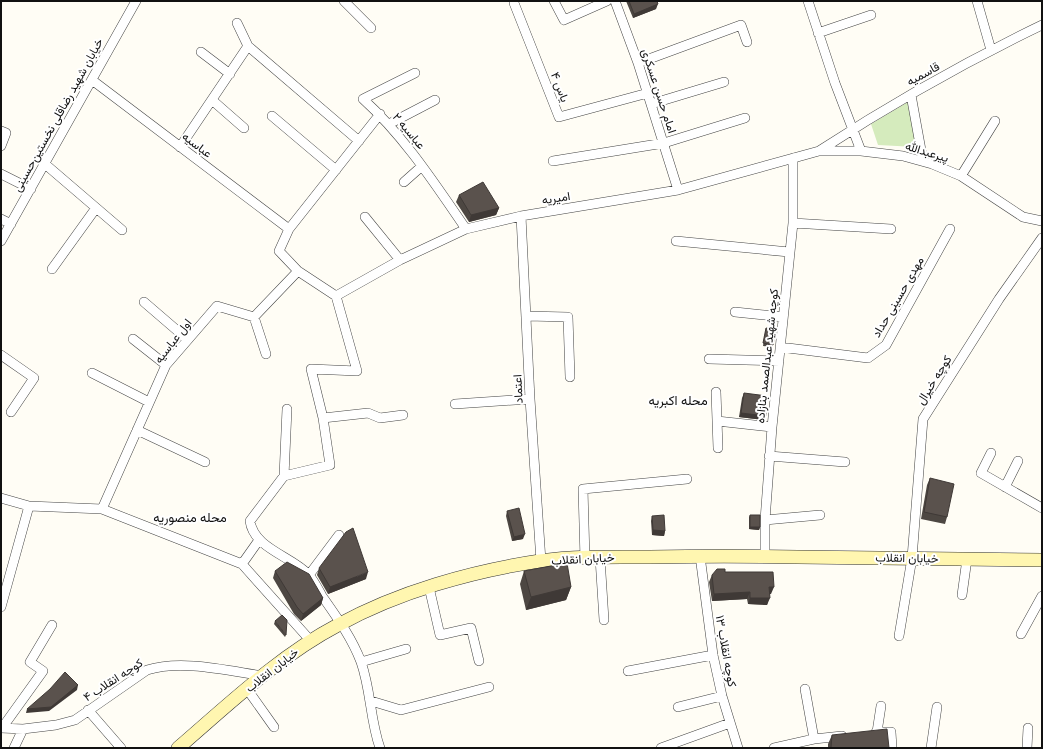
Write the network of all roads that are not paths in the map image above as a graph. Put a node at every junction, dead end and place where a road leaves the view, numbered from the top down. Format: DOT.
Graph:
graph roads {
  1 [pos="136,1"];
  2 [pos="344,1"];
  3 [pos="554,1"];
  4 [pos="607,1"];
  5 [pos="615,1"];
  6 [pos="808,1"];
  7 [pos="977,1"];
  8 [pos="514,3"];
  9 [pos="871,15"];
  10 [pos="237,23"];
  11 [pos="1042,25"];
  12 [pos="371,28"];
  13 [pos="818,33"];
  14 [pos="747,42"];
  15 [pos="248,46"];
  16 [pos="991,50"];
  17 [pos="201,52"];
  18 [pos="638,63"];
  19 [pos="415,73"];
  20 [pos="230,74"];
  21 [pos="92,80"];
  22 [pos="724,82"];
  23 [pos="648,94"];
  24 [pos="911,95"];
  25 [pos="212,100"];
  26 [pos="435,100"];
  27 [pos="651,104"];
  28 [pos="380,114"];
  29 [pos="272,116"];
  30 [pos="745,118"];
  31 [pos="995,121"];
  32 [pos="389,124"];
  33 [pos="244,128"];
  34 [pos="854,128"];
  35 [pos="1,131"];
  36 [pos="359,141"];
  37 [pos="664,143"];
  38 [pos="1,146"];
  39 [pos="180,147"];
  40 [pos="819,151"];
  41 [pos="861,151"];
  42 [pos="793,158"];
  43 [pos="553,161"];
  44 [pos="923,161"];
  45 [pos="45,164"];
  46 [pos="422,166"];
  47 [pos="336,170"];
  48 [pos="1,174"];
  49 [pos="961,176"];
  50 [pos="404,182"];
  51 [pos="31,189"];
  52 [pos="678,190"];
  53 [pos="96,208"];
  54 [pos="521,216"];
  55 [pos="365,217"];
  56 [pos="1,219"];
  57 [pos="1042,221"];
  58 [pos="793,223"];
  59 [pos="11,224"];
  60 [pos="289,229"];
  61 [pos="891,229"];
  62 [pos="950,229"];
  63 [pos="122,230"];
  64 [pos="466,230"];
  65 [pos="1042,238"];
  66 [pos="1,241"];
  67 [pos="676,241"];
  68 [pos="1035,245"];
  69 [pos="789,252"];
  70 [pos="1042,253"];
  71 [pos="400,260"];
  72 [pos="52,269"];
  73 [pos="298,271"];
  74 [pos="336,296"];
  75 [pos="144,302"];
  76 [pos="735,312"];
  77 [pos="527,316"];
  78 [pos="254,317"];
  79 [pos="783,317"];
  80 [pos="133,339"];
  81 [pos="187,339"];
  82 [pos="780,347"];
  83 [pos="266,354"];
  84 [pos="1,355"];
  85 [pos="709,359"];
  86 [pos="779,361"];
  87 [pos="166,365"];
  88 [pos="92,373"];
  89 [pos="570,377"];
  90 [pos="716,392"];
  91 [pos="530,399"];
  92 [pos="149,402"];
  93 [pos="455,404"];
  94 [pos="286,409"];
  95 [pos="12,412"];
  96 [pos="402,415"];
  97 [pos="323,418"];
  98 [pos="717,421"];
  99 [pos="772,427"];
  100 [pos="138,430"];
  101 [pos="718,448"];
  102 [pos="990,453"];
  103 [pos="769,456"];
  104 [pos="1018,461"];
  105 [pos="205,462"];
  106 [pos="845,462"];
  107 [pos="284,476"];
  108 [pos="687,479"];
  109 [pos="1005,487"];
  110 [pos="1,498"];
  111 [pos="29,506"];
  112 [pos="1042,508"];
  113 [pos="102,509"];
  114 [pos="820,515"];
  115 [pos="765,520"];
  116 [pos="339,535"];
  117 [pos="259,540"];
  118 [pos="700,556"];
  119 [pos="765,556"];
  120 [pos="600,558"];
  121 [pos="912,558"];
  122 [pos="585,559"];
  123 [pos="967,559"];
  124 [pos="1042,560"];
  125 [pos="541,561"];
  126 [pos="242,564"];
  127 [pos="308,575"];
  128 [pos="429,587"];
  129 [pos="962,595"];
  130 [pos="1042,596"];
  131 [pos="1,607"];
  132 [pos="604,620"];
  133 [pos="341,623"];
  134 [pos="52,625"];
  135 [pos="1021,634"];
  136 [pos="899,636"];
  137 [pos="310,640"];
  138 [pos="406,649"];
  139 [pos="713,655"];
  140 [pos="479,661"];
  141 [pos="360,662"];
  142 [pos="628,671"];
  143 [pos="264,676"];
  144 [pos="489,687"];
  145 [pos="247,689"];
  146 [pos="805,689"];
  147 [pos="722,696"];
  148 [pos="371,701"];
  149 [pos="881,706"];
  150 [pos="678,707"];
  151 [pos="937,707"];
  152 [pos="88,710"];
  153 [pos="730,723"];
  154 [pos="1,727"];
  155 [pos="274,727"];
  156 [pos="1028,728"];
  157 [pos="23,729"];
  158 [pos="853,735"];
  159 [pos="814,739"];
  160 [pos="14,748"];
  161 [pos="121,748"];
  162 [pos="178,748"];
  163 [pos="380,748"];
  164 [pos="661,748"];
  165 [pos="738,748"];
  166 [pos="774,748"];
  167 [pos="892,748"];
  168 [pos="931,748"];
  169 [pos="1027,748"];
  1 -- 21 [label="street, خیابان شهید رضاقلی نخستین‌حسینی"];
  2 -- 12 [label="street"];
  3 -- 4 [label="street"];
  5 -- 18 [label="street, امام حسن عسکری"];
  6 -- 13 [label="street"];
  7 -- 16 [label="street"];
  8 -- 23 [label="street, یاس ۴"];
  9 -- 13 [label="street"];
  10 -- 15 [label="street"];
  11 -- 16 [label="street, قاسمیه"];
  13 -- 34 [label="street"];
  14 -- 18 [label="street"];
  15 -- 20 [label="street"];
  15 -- 36 [label="street"];
  16 -- 24 [label="street, قاسمیه"];
  17 -- 20 [label="street"];
  18 -- 23 [label="street, امام حسن عسکری"];
  19 -- 28 [label="street, عباسیه ۲"];
  20 -- 25 [label="street"];
  21 -- 39 [label="street, عباسیه"];
  21 -- 45 [label="street, خیابان شهید رضاقلی نخستین‌حسینی"];
  22 -- 27 [label="street"];
  23 -- 27 [label="street, امام حسن عسکری"];
  24 -- 34 [label="street, قاسمیه"];
  24 -- 44 [label="street"];
  25 -- 33 [label="street"];
  25 -- 39 [label="street"];
  26 -- 32 [label="street"];
  27 -- 37 [label="street, امام حسن عسکری"];
  28 -- 32 [label="street, عباسیه ۲"];
  28 -- 36 [label="street"];
  29 -- 47 [label="street"];
  30 -- 37 [label="street"];
  31 -- 49 [label="street"];
  32 -- 46 [label="street, عباسیه ۲"];
  34 -- 40 [label="street, قاسمیه"];
  34 -- 41 [label="street"];
  35 -- 38 [label="street"];
  36 -- 47 [label="street"];
  37 -- 43 [label="street"];
  37 -- 52 [label="street, امام حسن عسکری"];
  39 -- 60 [label="street, عباسیه"];
  40 -- 41 [label="street, پیرعبدالله"];
  40 -- 42 [label="street, پیرعبدالله"];
  41 -- 44 [label="street, پیرعبدالله"];
  42 -- 52 [label="street, امیریه"];
  42 -- 58 [label="street, کوچه شهید عبدالصمد بنازاده"];
  44 -- 49 [label="street, پیرعبدالله"];
  45 -- 51 [label="street, خیابان شهید رضاقلی نخستین‌حسینی"];
  45 -- 53 [label="street"];
  46 -- 50 [label="street"];
  46 -- 64 [label="street, عباسیه ۲"];
  47 -- 60 [label="street"];
  48 -- 51 [label="street"];
  49 -- 57 [label="street, پیرعبدالله"];
  51 -- 59 [label="street, خیابان شهید رضاقلی نخستین‌حسینی"];
  52 -- 54 [label="street, امیریه"];
  53 -- 63 [label="street"];
  53 -- 72 [label="street"];
  54 -- 64 [label="street, امیریه"];
  54 -- 77 [label="street, اعتماد"];
  55 -- 71 [label="street"];
  56 -- 59 [label="street"];
  58 -- 61 [label="street"];
  58 -- 69 [label="street, کوچه شهید عبدالصمد بنازاده"];
  59 -- 66 [label="street, خیابان شهید رضاقلی نخستین‌حسینی"];
  60 -- 73 [label="street"];
  62 -- 82 [label="street, مهدی حسینی حداد"];
  64 -- 71 [label="street, امیریه"];
  65 -- 68 [label="street, کوچه خیرال"];
  67 -- 69 [label="street"];
  68 -- 70 [label="street"];
  68 -- 121 [label="street, کوچه خیرال"];
  69 -- 79 [label="street, کوچه شهید عبدالصمد بنازاده"];
  71 -- 74 [label="street, امیریه"];
  73 -- 74 [label="street"];
  73 -- 78 [label="street"];
  74 -- 97 [label="street"];
  75 -- 81 [label="street"];
  76 -- 79 [label="street"];
  77 -- 89 [label="street"];
  77 -- 91 [label="street, اعتماد"];
  78 -- 81 [label="street, اول عباسیه"];
  78 -- 83 [label="street"];
  79 -- 82 [label="street, کوچه شهید عبدالصمد بنازاده"];
  80 -- 87 [label="street"];
  81 -- 87 [label="street, اول عباسیه"];
  82 -- 86 [label="street, کوچه شهید عبدالصمد بنازاده"];
  84 -- 95 [label="street"];
  85 -- 86 [label="street"];
  86 -- 99 [label="street, کوچه شهید عبدالصمد بنازاده"];
  87 -- 92 [label="street, اول عباسیه"];
  88 -- 92 [label="street"];
  90 -- 98 [label="street"];
  91 -- 93 [label="street"];
  91 -- 125 [label="street, اعتماد"];
  92 -- 100 [label="street, اول عباسیه"];
  94 -- 107 [label="street"];
  96 -- 97 [label="street"];
  97 -- 107 [label="street"];
  98 -- 99 [label="street"];
  98 -- 101 [label="street"];
  99 -- 103 [label="street, کوچه شهید عبدالصمد بنازاده"];
  100 -- 105 [label="street"];
  100 -- 113 [label="street, اول عباسیه"];
  102 -- 109 [label="street"];
  103 -- 106 [label="street"];
  103 -- 115 [label="street, کوچه شهید عبدالصمد بنازاده"];
  104 -- 109 [label="street"];
  107 -- 117 [label="street"];
  108 -- 122 [label="street"];
  109 -- 112 [label="street"];
  110 -- 111 [label="street"];
  111 -- 113 [label="street"];
  111 -- 131 [label="street"];
  113 -- 126 [label="street"];
  114 -- 115 [label="street"];
  115 -- 119 [label="street, کوچه شهید عبدالصمد بنازاده"];
  116 -- 127 [label="street"];
  117 -- 126 [label="street"];
  117 -- 127 [label="street"];
  118 -- 119 [label="main road, خیابان انقلاب"];
  118 -- 120 [label="main road, خیابان انقلاب"];
  118 -- 139 [label="street, کوچه انقلاب ۱۳"];
  119 -- 121 [label="main road, خیابان انقلاب"];
  120 -- 122 [label="main road, خیابان انقلاب"];
  120 -- 132 [label="street"];
  121 -- 123 [label="main road, خیابان انقلاب"];
  121 -- 136 [label="street, کوچه خیرال"];
  122 -- 125 [label="main road, خیابان انقلاب"];
  123 -- 124 [label="main road, خیابان انقلاب"];
  123 -- 129 [label="street"];
  125 -- 128 [label="main road, خیابان انقلاب"];
  126 -- 137 [label="street"];
  127 -- 133 [label="street"];
  128 -- 133 [label="main road, خیابان انقلاب"];
  128 -- 140 [label="street"];
  130 -- 135 [label="street"];
  133 -- 137 [label="main road, خیابان انقلاب"];
  133 -- 141 [label="street"];
  134 -- 154 [label="street"];
  137 -- 143 [label="main road, خیابان انقلاب"];
  138 -- 141 [label="street"];
  139 -- 142 [label="street"];
  139 -- 147 [label="street, کوچه انقلاب ۱۳"];
  141 -- 148 [label="street"];
  143 -- 145 [label="main road, خیابان انقلاب"];
  143 -- 152 [label="street, کوچه انقلاب ۴"];
  144 -- 148 [label="street"];
  145 -- 155 [label="street"];
  145 -- 162 [label="main road, خیابان انقلاب"];
  146 -- 159 [label="street"];
  147 -- 150 [label="street"];
  147 -- 153 [label="street, کوچه انقلاب ۱۳"];
  148 -- 163 [label="street"];
  149 -- 167 [label="street"];
  151 -- 168 [label="street"];
  152 -- 157 [label="street, کوچه انقلاب ۴"];
  152 -- 161 [label="street"];
  153 -- 164 [label="street"];
  153 -- 165 [label="street, کوچه انقلاب ۱۳"];
  154 -- 157 [label="street, کوچه انقلاب ۴"];
  156 -- 169 [label="street"];
  157 -- 160 [label="street"];
  158 -- 159 [label="street"];
  159 -- 166 [label="street"];
}
